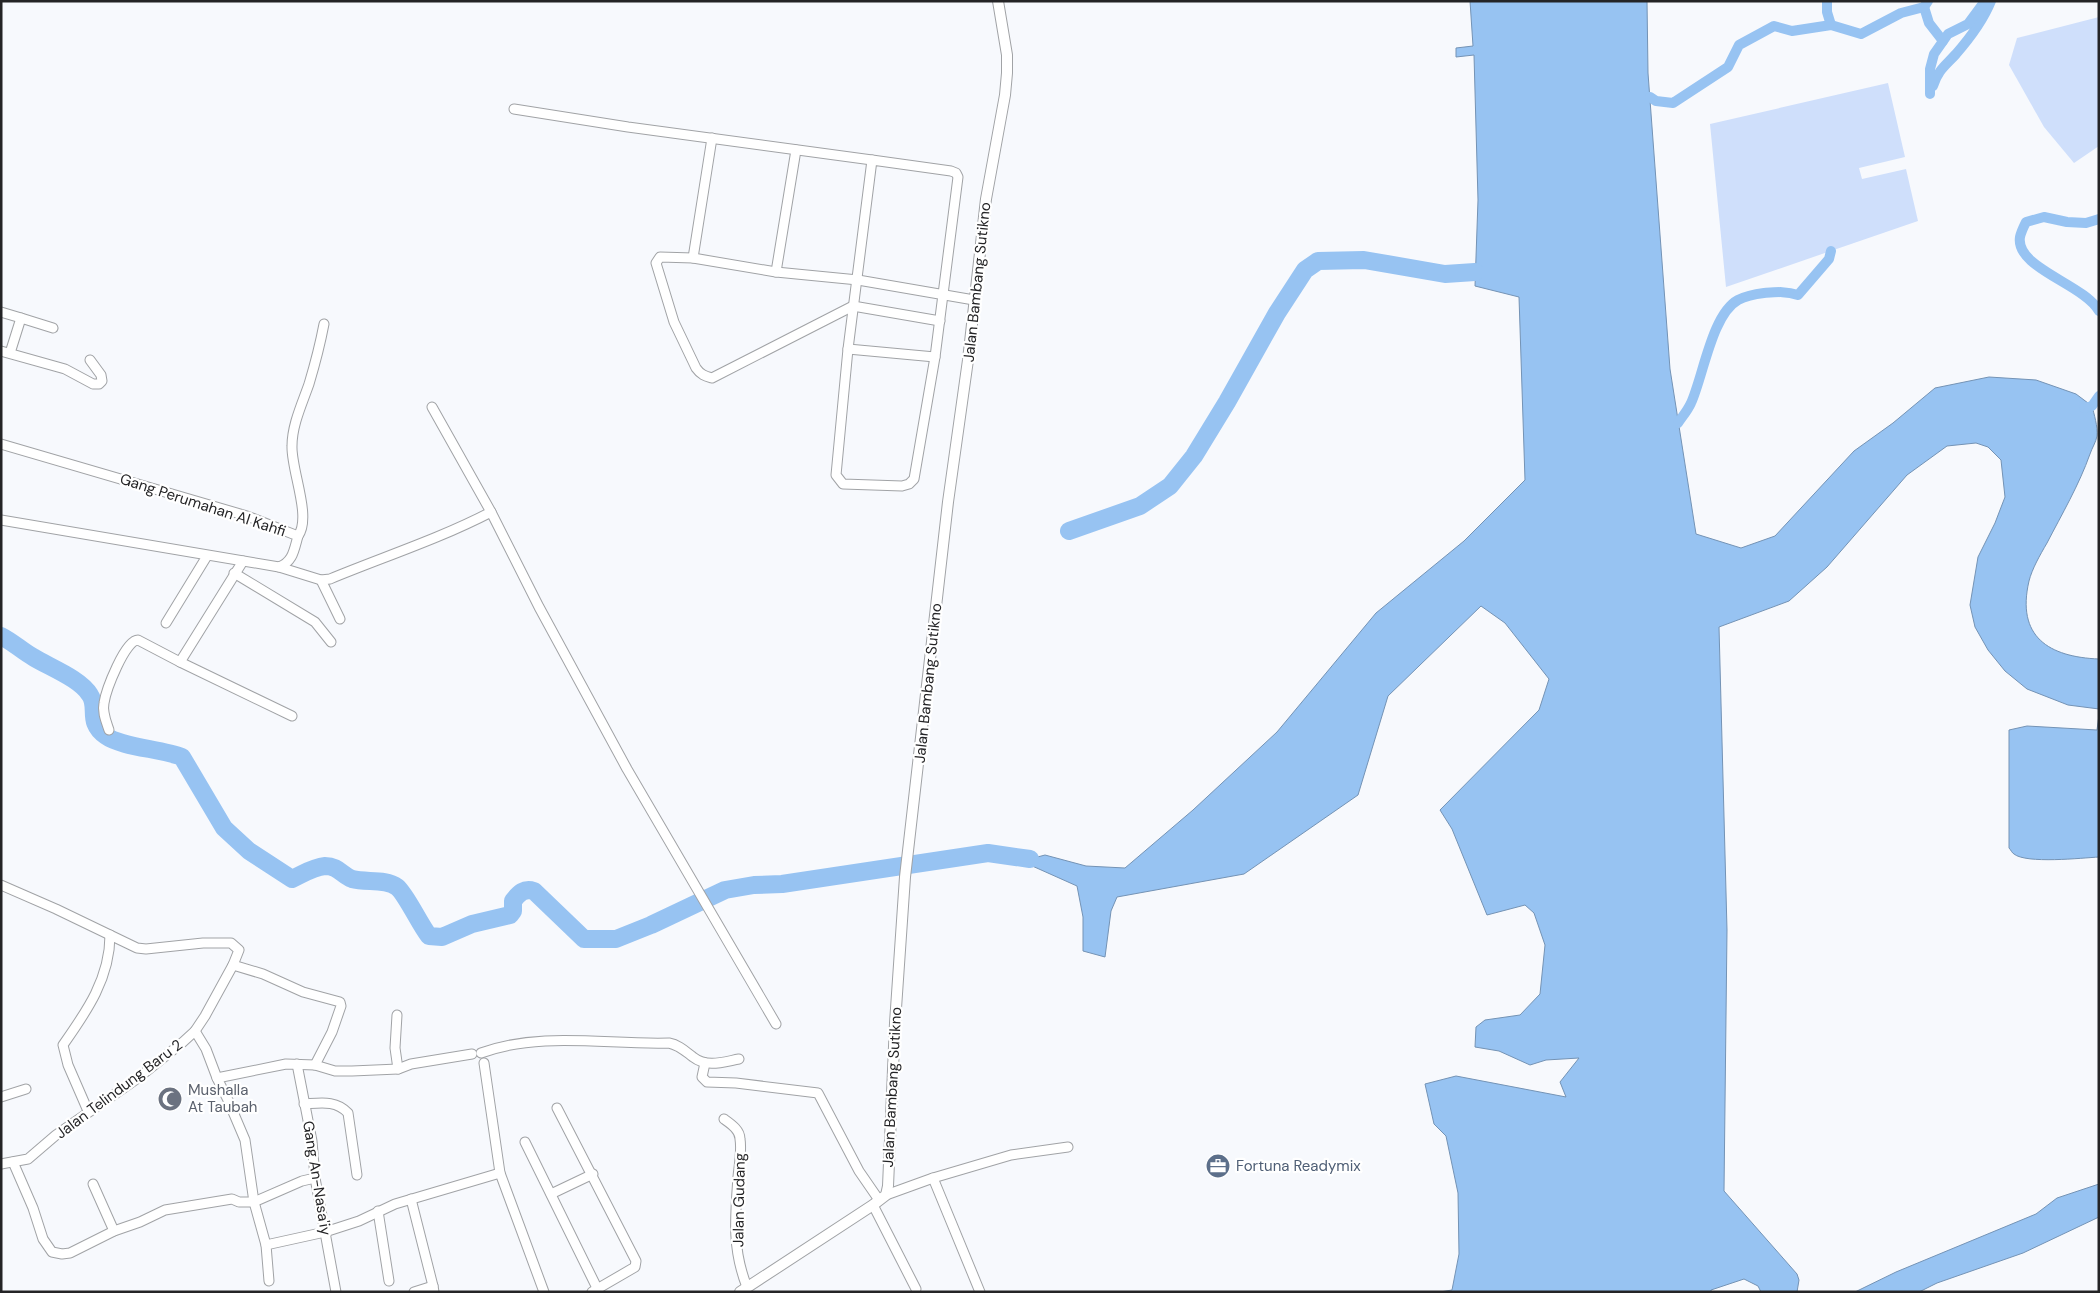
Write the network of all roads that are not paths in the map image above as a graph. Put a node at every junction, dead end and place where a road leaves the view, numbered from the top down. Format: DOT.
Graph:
graph roads {
  1 [pos="998,1"];
  2 [pos="514,109"];
  3 [pos="712,138"];
  4 [pos="796,150"];
  5 [pos="872,160"];
  6 [pos="693,258"];
  7 [pos="776,272"];
  8 [pos="858,280"];
  9 [pos="943,295"];
  10 [pos="974,300"];
  11 [pos="853,306"];
  12 [pos="1,312"];
  13 [pos="21,318"];
  14 [pos="940,321"];
  15 [pos="324,324"];
  16 [pos="53,328"];
  17 [pos="848,349"];
  18 [pos="6,352"];
  19 [pos="935,357"];
  20 [pos="90,360"];
  21 [pos="432,407"];
  22 [pos="1,444"];
  23 [pos="490,512"];
  24 [pos="1,520"];
  25 [pos="298,536"];
  26 [pos="207,556"];
  27 [pos="243,560"];
  28 [pos="279,567"];
  29 [pos="234,574"];
  30 [pos="321,580"];
  31 [pos="340,619"];
  32 [pos="166,623"];
  33 [pos="331,642"];
  34 [pos="180,662"];
  35 [pos="292,716"];
  36 [pos="109,730"];
  37 [pos="1,885"];
  38 [pos="110,935"];
  39 [pos="234,965"];
  40 [pos="397,1015"];
  41 [pos="776,1024"];
  42 [pos="195,1031"];
  43 [pos="739,1059"];
  44 [pos="484,1063"];
  45 [pos="706,1063"];
  46 [pos="297,1064"];
  47 [pos="315,1065"];
  48 [pos="398,1069"];
  49 [pos="216,1078"];
  50 [pos="26,1089"];
  51 [pos="2,1095"];
  52 [pos="304,1104"];
  53 [pos="557,1108"];
  54 [pos="88,1111"];
  55 [pos="724,1119"];
  56 [pos="525,1142"];
  57 [pos="1068,1148"];
  58 [pos="14,1162"];
  59 [pos="1,1164"];
  60 [pos="500,1173"];
  61 [pos="593,1174"];
  62 [pos="356,1175"];
  63 [pos="314,1178"];
  64 [pos="933,1178"];
  65 [pos="93,1184"];
  66 [pos="551,1194"];
  67 [pos="411,1199"];
  68 [pos="879,1200"];
  69 [pos="254,1202"];
  70 [pos="378,1211"];
  71 [pos="114,1231"];
  72 [pos="325,1232"];
  73 [pos="266,1244"];
  74 [pos="269,1281"];
  75 [pos="389,1281"];
  76 [pos="434,1289"];
  77 [pos="744,1290"];
  78 [pos="916,1290"];
  79 [pos="596,1291"];
  80 [pos="336,1292"];
  81 [pos="414,1292"];
  82 [pos="544,1292"];
  83 [pos="980,1292"];
  1 -- 10 [label="street, Jalan Bambang Sutikno"];
  2 -- 3 [label="street"];
  3 -- 4 [label="street"];
  3 -- 6 [label="street"];
  4 -- 5 [label="street"];
  4 -- 7 [label="street"];
  5 -- 8 [label="street"];
  5 -- 9 [label="street"];
  6 -- 7 [label="street"];
  6 -- 11 [label="street"];
  7 -- 8 [label="street"];
  8 -- 9 [label="street"];
  8 -- 11 [label="street"];
  9 -- 10 [label="street"];
  9 -- 14 [label="street"];
  10 -- 68 [label="street, Jalan Bambang Sutikno"];
  11 -- 14 [label="street"];
  11 -- 17 [label="street"];
  12 -- 13 [label="street"];
  13 -- 16 [label="street"];
  13 -- 18 [label="street"];
  14 -- 19 [label="street"];
  15 -- 25 [label="street"];
  17 -- 19 [label="street"];
  17 -- 19 [label="street"];
  18 -- 20 [label="street"];
  21 -- 23 [label="street"];
  22 -- 25 [label="street, Gang Perumahan Al Kahfi"];
  23 -- 30 [label="street"];
  23 -- 41 [label="street"];
  24 -- 26 [label="street"];
  25 -- 28 [label="street, Gang Perumahan Al Kahfi"];
  26 -- 27 [label="street"];
  26 -- 32 [label="street"];
  27 -- 28 [label="street"];
  27 -- 29 [label="street"];
  28 -- 30 [label="street"];
  29 -- 33 [label="street"];
  29 -- 34 [label="street"];
  30 -- 31 [label="street"];
  34 -- 35 [label="street"];
  34 -- 36 [label="street"];
  37 -- 38 [label="street"];
  38 -- 39 [label="street"];
  38 -- 54 [label="street"];
  39 -- 42 [label="street, Jalan Telindung Baru 2"];
  39 -- 47 [label="street"];
  40 -- 48 [label="street"];
  42 -- 49 [label="street"];
  42 -- 54 [label="street, Jalan Telindung Baru 2"];
  43 -- 45 [label="street"];
  44 -- 60 [label="street"];
  45 -- 48 [label="street"];
  45 -- 68 [label="street"];
  46 -- 47 [label="street"];
  46 -- 49 [label="street"];
  46 -- 52 [label="street, Gang An-Nasa'iy"];
  47 -- 48 [label="street"];
  49 -- 69 [label="street"];
  50 -- 51 [label="street"];
  52 -- 62 [label="street"];
  52 -- 63 [label="street, Gang An-Nasa'iy"];
  53 -- 61 [label="street"];
  54 -- 58 [label="street, Jalan Telindung Baru 2"];
  55 -- 77 [label="street, Jalan Gudang"];
  56 -- 66 [label="street"];
  57 -- 64 [label="street"];
  58 -- 59 [label="street, Jalan Telindung Baru 2"];
  58 -- 71 [label="street"];
  60 -- 67 [label="street"];
  60 -- 82 [label="street"];
  61 -- 66 [label="street"];
  61 -- 79 [label="street"];
  63 -- 69 [label="street"];
  63 -- 72 [label="street, Gang An-Nasa'iy"];
  64 -- 68 [label="street"];
  64 -- 83 [label="street"];
  65 -- 71 [label="street"];
  66 -- 79 [label="street"];
  67 -- 70 [label="street"];
  67 -- 76 [label="street"];
  68 -- 77 [label="street"];
  68 -- 78 [label="street"];
  69 -- 71 [label="street"];
  69 -- 73 [label="street"];
  70 -- 72 [label="street"];
  70 -- 75 [label="street"];
  72 -- 73 [label="street"];
  72 -- 80 [label="street, Gang An-Nasa'iy"];
  73 -- 74 [label="street"];
  76 -- 81 [label="street"];
}
